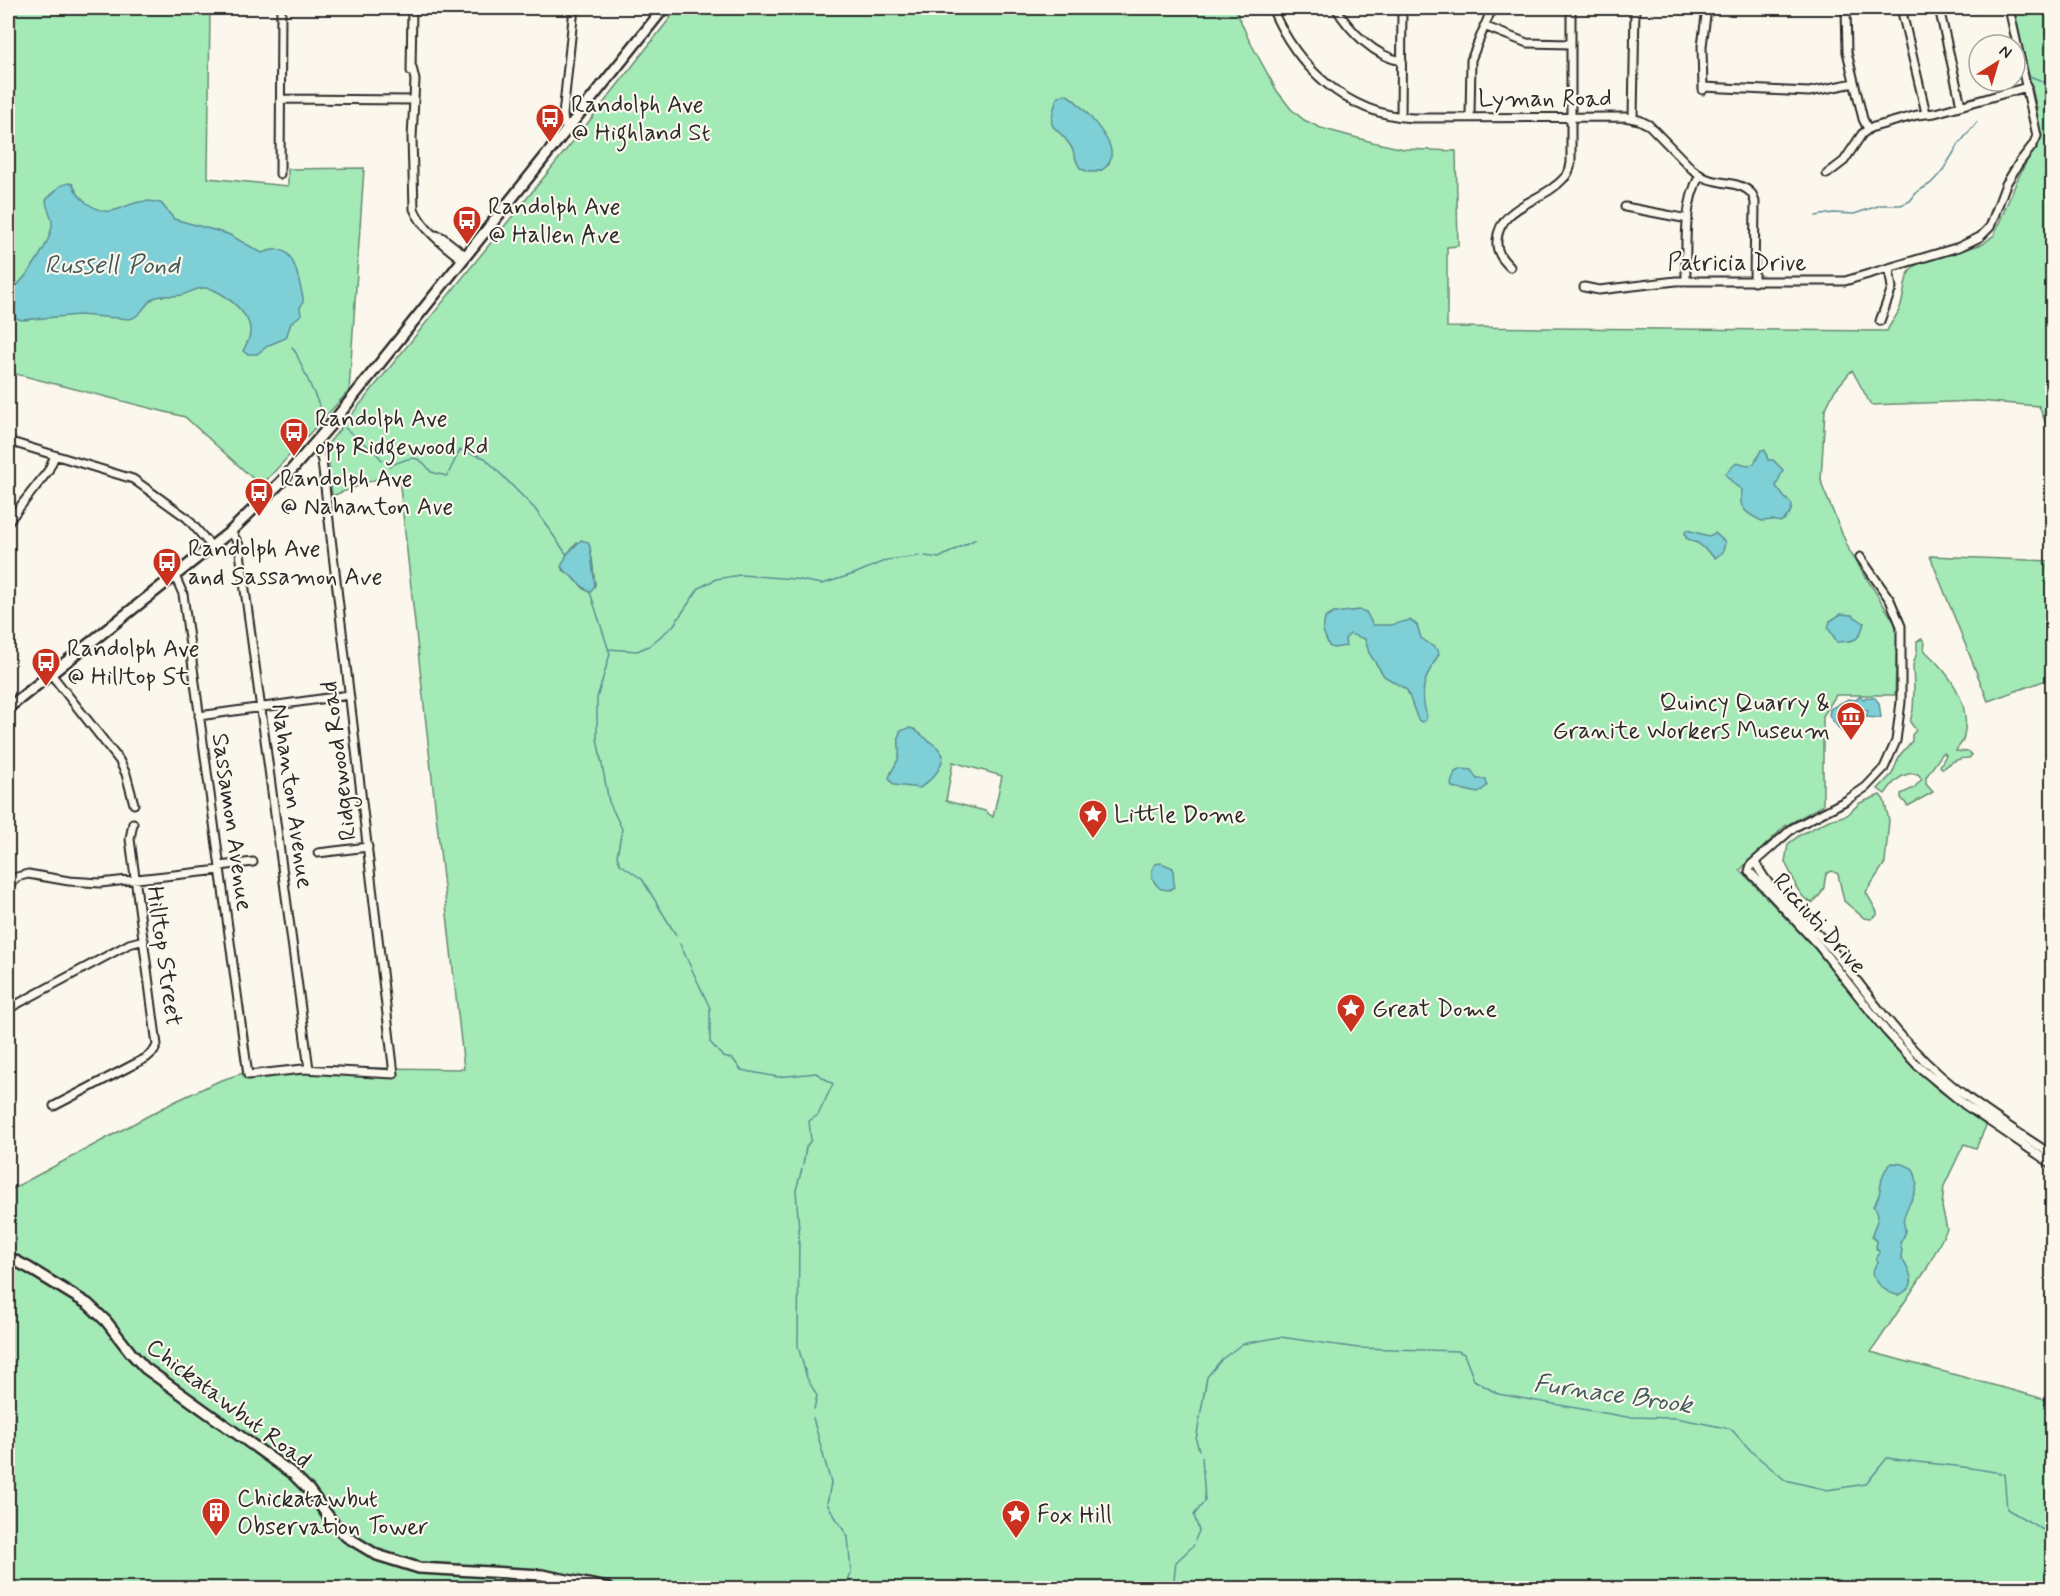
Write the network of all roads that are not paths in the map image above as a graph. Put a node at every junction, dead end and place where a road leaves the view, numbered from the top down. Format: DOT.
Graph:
graph roads {
  1 [pos="281,8"];
  2 [pos="412,8"];
  3 [pos="574,8"];
  4 [pos="664,8"];
  5 [pos="1272,8"];
  6 [pos="1336,8"];
  7 [pos="1402,8"];
  8 [pos="1492,8"];
  9 [pos="1571,8"];
  10 [pos="1635,8"];
  11 [pos="1707,8"];
  12 [pos="1846,8"];
  13 [pos="1901,8"];
  14 [pos="1939,8"];
  15 [pos="1965,8"];
  16 [pos="1979,8"];
  17 [pos="2009,8"];
  18 [pos="1484,26"];
  19 [pos="2015,33"];
  20 [pos="1571,44"];
  21 [pos="1402,61"];
  22 [pos="1854,82"];
  23 [pos="2027,87"];
  24 [pos="2005,93"];
  25 [pos="281,99"];
  26 [pos="412,100"];
  27 [pos="1961,105"];
  28 [pos="1926,114"];
  29 [pos="1401,117"];
  30 [pos="1470,117"];
  31 [pos="1572,117"];
  32 [pos="1633,118"];
  33 [pos="569,129"];
  34 [pos="1868,129"];
  35 [pos="280,174"];
  36 [pos="1827,174"];
  37 [pos="1700,175"];
  38 [pos="1625,207"];
  39 [pos="1688,219"];
  40 [pos="465,258"];
  41 [pos="1510,267"];
  42 [pos="1889,269"];
  43 [pos="1686,281"];
  44 [pos="1754,282"];
  45 [pos="1584,287"];
  46 [pos="1880,321"];
  47 [pos="8,441"];
  48 [pos="313,447"];
  49 [pos="55,456"];
  50 [pos="8,522"];
  51 [pos="231,531"];
  52 [pos="212,547"];
  53 [pos="1860,557"];
  54 [pos="175,576"];
  55 [pos="51,674"];
  56 [pos="349,695"];
  57 [pos="261,706"];
  58 [pos="8,708"];
  59 [pos="199,716"];
  60 [pos="134,804"];
  61 [pos="133,823"];
  62 [pos="368,847"];
  63 [pos="318,854"];
  64 [pos="253,862"];
  65 [pos="1755,862"];
  66 [pos="220,868"];
  67 [pos="136,879"];
  68 [pos="8,886"];
  69 [pos="144,940"];
  70 [pos="8,1009"];
  71 [pos="309,1069"];
  72 [pos="54,1106"];
  73 [pos="2052,1155"];
  74 [pos="2052,1164"];
  75 [pos="8,1257"];
  76 [pos="608,1588"];
  1 -- 25 [label="street"];
  2 -- 26 [label="street"];
  3 -- 33 [label="street"];
  4 -- 33 [label="main road"];
  5 -- 29 [label="street, Lyman Road"];
  6 -- 21 [label="street"];
  7 -- 21 [label="street"];
  8 -- 18 [label="street"];
  9 -- 20 [label="street"];
  10 -- 32 [label="street"];
  11 -- 22 [label="street"];
  12 -- 22 [label="street"];
  13 -- 28 [label="street"];
  14 -- 27 [label="street"];
  15 -- 16 [label="street"];
  17 -- 19 [label="street, Patricia Drive"];
  18 -- 20 [label="street"];
  18 -- 30 [label="street"];
  20 -- 31 [label="street"];
  21 -- 29 [label="street"];
  22 -- 34 [label="street"];
  23 -- 42 [label="street, Patricia Drive"];
  24 -- 27 [label="street"];
  25 -- 26 [label="street"];
  25 -- 35 [label="street"];
  26 -- 40 [label="street"];
  27 -- 28 [label="street"];
  28 -- 34 [label="street"];
  29 -- 30 [label="street, Lyman Road"];
  30 -- 31 [label="street, Lyman Road"];
  31 -- 32 [label="street, Lyman Road"];
  31 -- 41 [label="street"];
  32 -- 37 [label="street, Lyman Road"];
  33 -- 40 [label="main road"];
  34 -- 36 [label="street"];
  37 -- 39 [label="street"];
  37 -- 44 [label="street, Lyman Road"];
  38 -- 39 [label="street"];
  39 -- 43 [label="street"];
  40 -- 48 [label="main road"];
  42 -- 44 [label="street, Patricia Drive"];
  42 -- 46 [label="street"];
  43 -- 44 [label="street, Patricia Drive"];
  43 -- 45 [label="street, Patricia Drive"];
  47 -- 49 [label="street"];
  48 -- 51 [label="main road"];
  48 -- 56 [label="street, Ridgewood Road"];
  49 -- 50 [label="street"];
  49 -- 52 [label="street"];
  51 -- 52 [label="main road"];
  51 -- 57 [label="street, Nahanton Avenue"];
  52 -- 54 [label="main road"];
  53 -- 65 [label="street"];
  54 -- 55 [label="main road"];
  54 -- 59 [label="street, Sassamon Avenue"];
  55 -- 58 [label="main road"];
  55 -- 60 [label="street"];
  56 -- 57 [label="street"];
  56 -- 62 [label="street, Ridgewood Road"];
  57 -- 59 [label="street"];
  57 -- 71 [label="street, Nahanton Avenue"];
  59 -- 66 [label="street, Sassamon Avenue"];
  61 -- 67 [label="street, Hilltop Street"];
  62 -- 63 [label="street"];
  62 -- 71 [label="street, Ridgewood Road"];
  64 -- 66 [label="street"];
  65 -- 73 [label="street, Ricciuti Drive"];
  65 -- 74 [label="street, Ricciuti Drive"];
  66 -- 67 [label="street"];
  66 -- 71 [label="street, Sassamon Avenue"];
  67 -- 68 [label="street"];
  67 -- 69 [label="street, Hilltop Street"];
  69 -- 70 [label="street"];
  69 -- 72 [label="street, Hilltop Street"];
  75 -- 76 [label="main road, Chickatawbut Road"];
}
